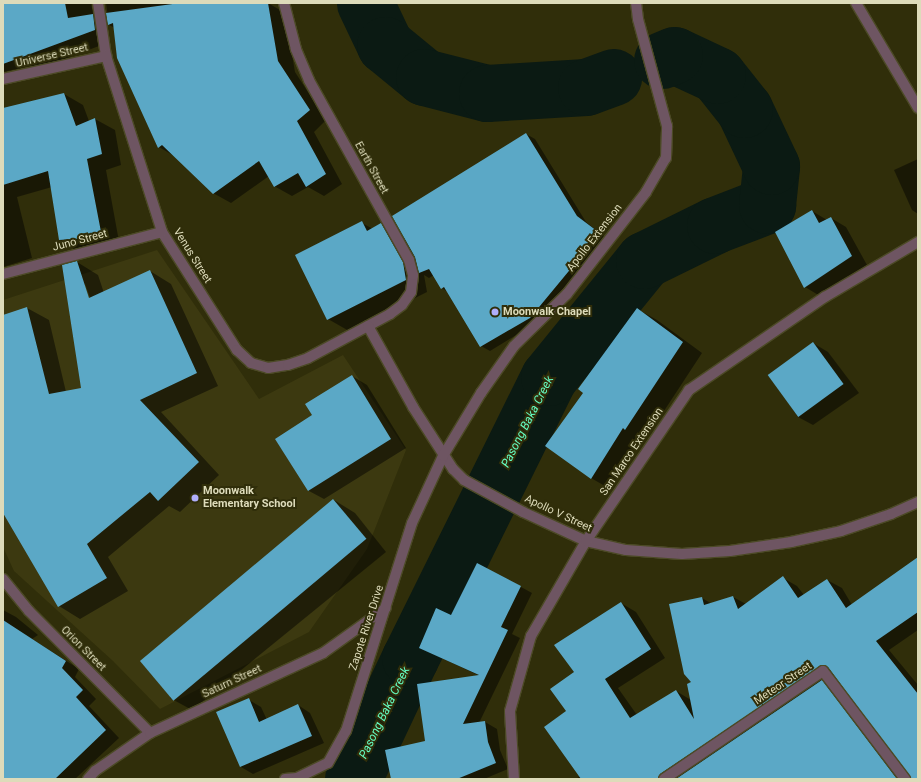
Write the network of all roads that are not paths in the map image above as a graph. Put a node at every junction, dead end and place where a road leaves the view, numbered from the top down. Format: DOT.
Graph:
graph roads {
  1 [pos="98,3"];
  2 [pos="284,3"];
  3 [pos="636,3"];
  4 [pos="856,3"];
  5 [pos="106,56"];
  6 [pos="3,79"];
  7 [pos="918,108"];
  8 [pos="162,232"];
  9 [pos="918,242"];
  10 [pos="3,274"];
  11 [pos="368,326"];
  12 [pos="443,456"];
  13 [pos="918,502"];
  14 [pos="586,541"];
  15 [pos="3,578"];
  16 [pos="386,608"];
  17 [pos="150,733"];
  18 [pos="88,779"];
  19 [pos="285,779"];
  20 [pos="514,779"];
  21 [pos="664,779"];
  22 [pos="905,779"];
  1 -- 5 [label="street, Venus Street"];
  2 -- 11 [label="street, Earth Street"];
  3 -- 12 [label="street, Apollo Extension"];
  4 -- 7 [label="street"];
  5 -- 6 [label="street, Universe Street"];
  5 -- 8 [label="street, Venus Street"];
  8 -- 10 [label="street, Juno Street"];
  8 -- 11 [label="street, Venus Street"];
  9 -- 14 [label="street, San Marco Extension"];
  11 -- 12 [label="street, Apollo V Street"];
  12 -- 14 [label="street, Apollo V Street"];
  12 -- 16 [label="street, Zapote River Drive"];
  13 -- 14 [label="street, Apollo V Street"];
  14 -- 20 [label="street, San Marco Extension"];
  15 -- 17 [label="street, Orion Street"];
  16 -- 17 [label="street, Saturn Street"];
  16 -- 19 [label="street, Zapote River Drive"];
  17 -- 18 [label="street, Saturn Street"];
  21 -- 22 [label="street, Meteor Street"];
}
